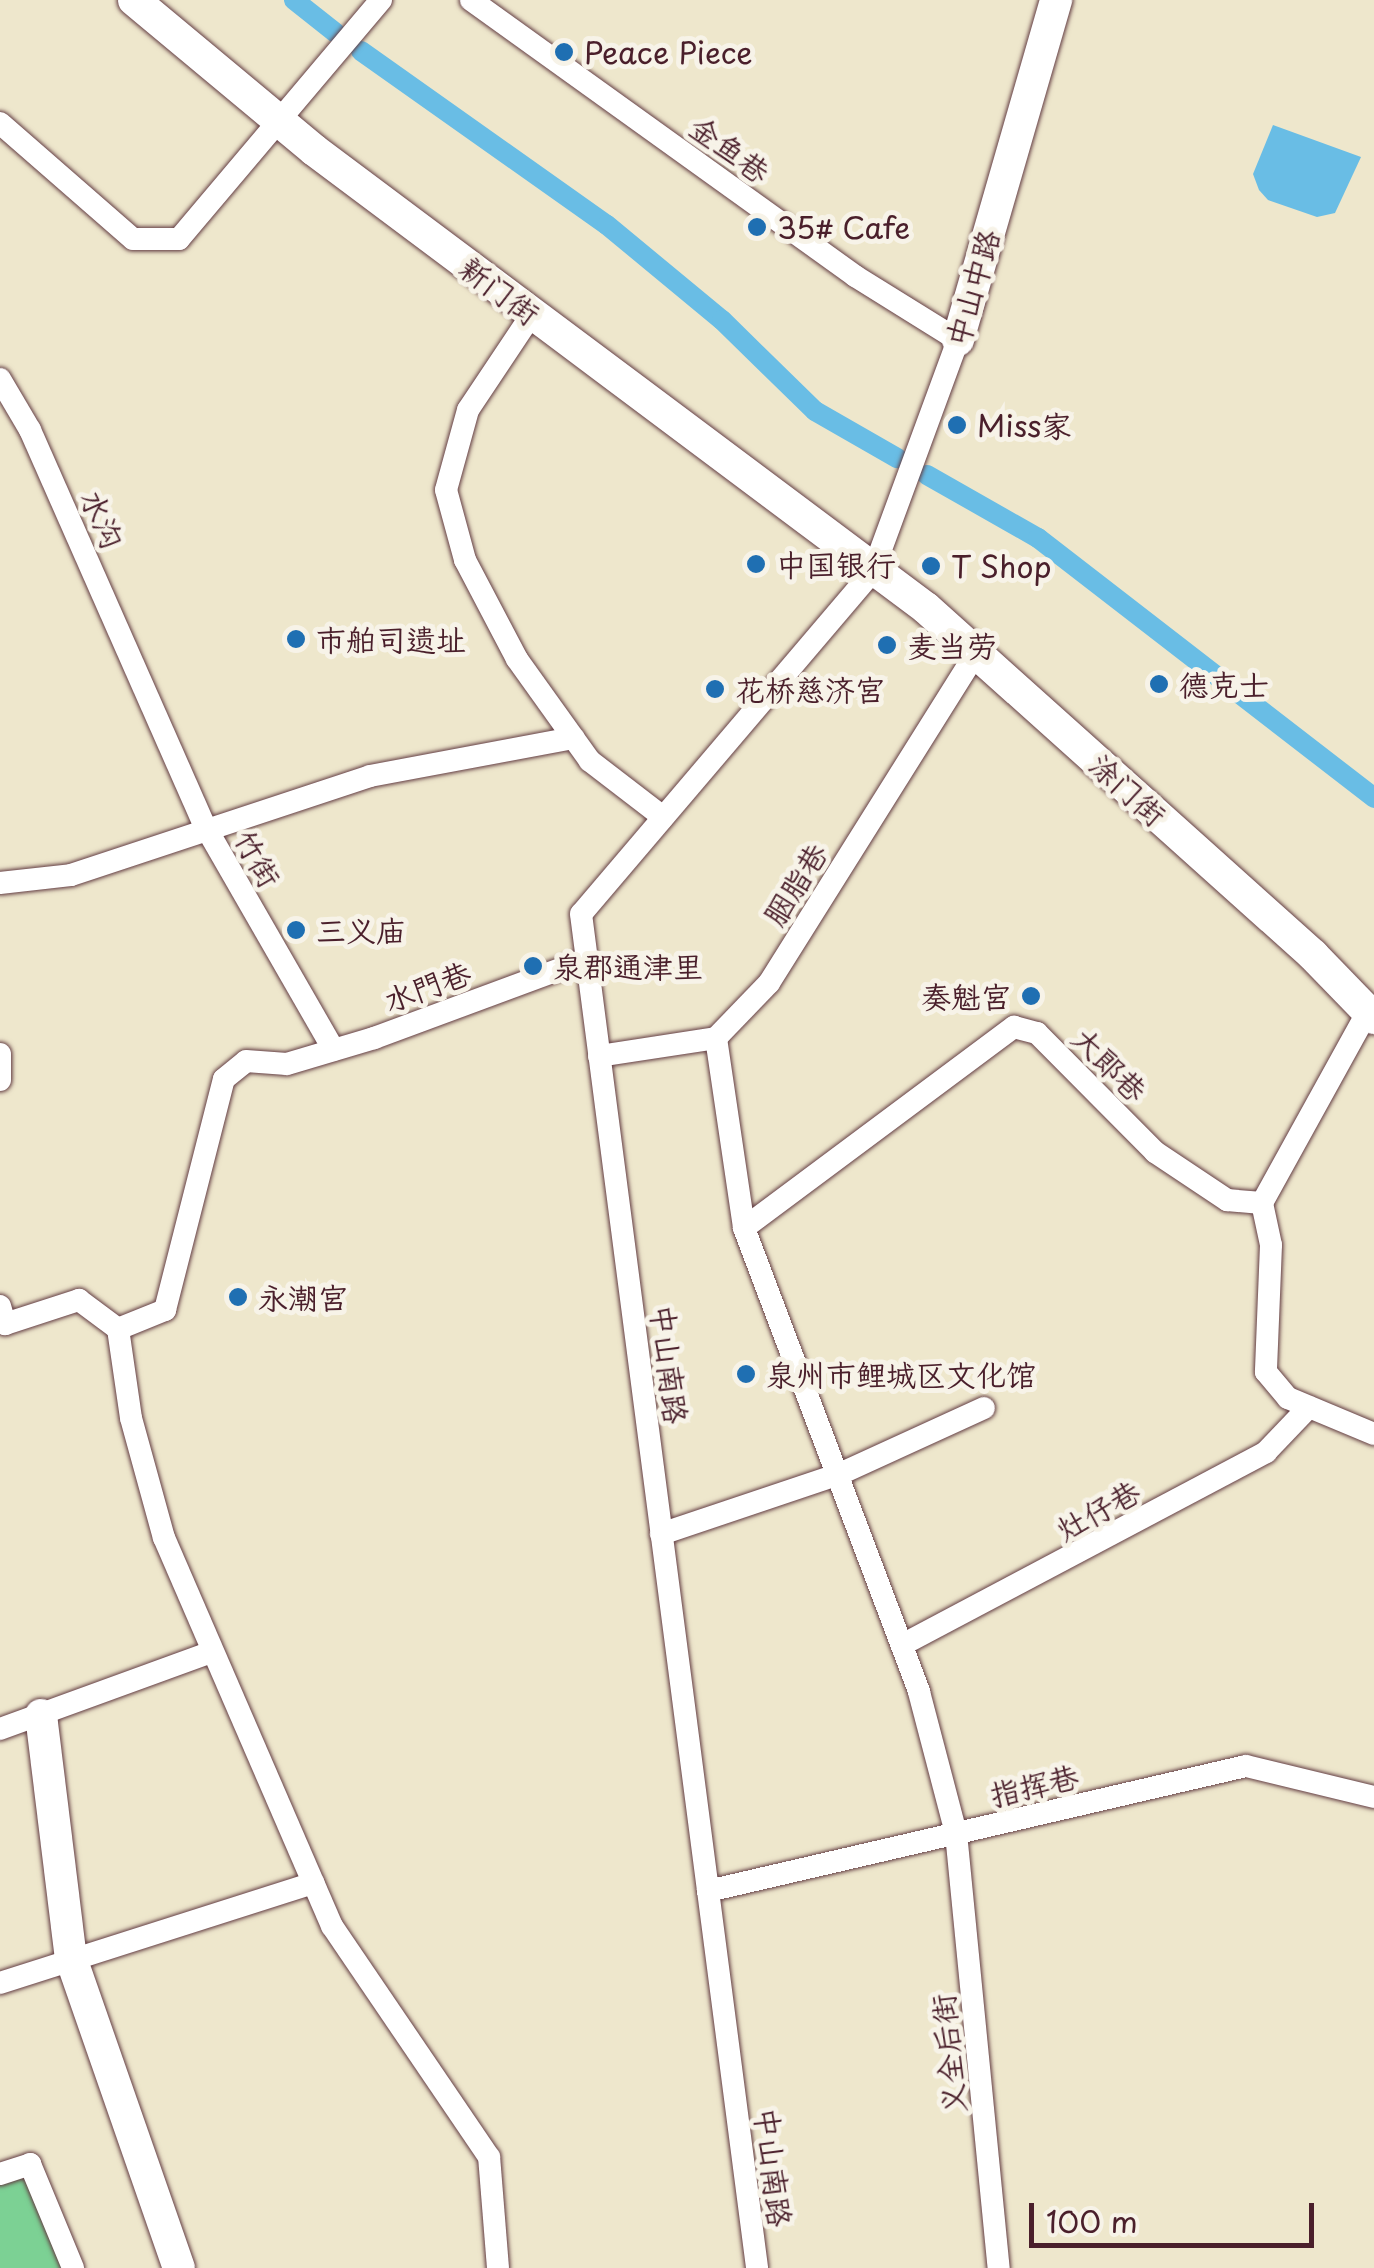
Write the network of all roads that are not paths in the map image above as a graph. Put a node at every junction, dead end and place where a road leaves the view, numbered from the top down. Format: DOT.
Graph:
graph roads {
  1 [pos="134,0"];
  2 [pos="381,0"];
  3 [pos="471,0"];
  4 [pos="1056,0"];
  5 [pos="0,124"];
  6 [pos="282,124"];
  7 [pos="532,314"];
  8 [pos="958,340"];
  9 [pos="0,379"];
  10 [pos="873,571"];
  11 [pos="976,653"];
  12 [pos="144,688"];
  13 [pos="573,738"];
  14 [pos="663,818"];
  15 [pos="206,826"];
  16 [pos="0,882"];
  17 [pos="586,959"];
  18 [pos="1372,1010"];
  19 [pos="716,1038"];
  20 [pos="334,1050"];
  21 [pos="0,1054"];
  22 [pos="599,1056"];
  23 [pos="0,1080"];
  24 [pos="1262,1203"];
  25 [pos="744,1228"];
  26 [pos="0,1306"];
  27 [pos="118,1329"];
  28 [pos="1308,1407"];
  29 [pos="984,1408"];
  30 [pos="1374,1434"];
  31 [pos="842,1473"];
  32 [pos="662,1534"];
  33 [pos="902,1645"];
  34 [pos="211,1652"];
  35 [pos="41,1715"];
  36 [pos="0,1729"];
  37 [pos="1374,1796"];
  38 [pos="956,1834"];
  39 [pos="313,1883"];
  40 [pos="708,1891"];
  41 [pos="71,1958"];
  42 [pos="0,1983"];
  43 [pos="0,2174"];
  44 [pos="73,2268"];
  45 [pos="178,2268"];
  46 [pos="498,2268"];
  47 [pos="757,2268"];
  48 [pos="999,2268"];
  1 -- 6 [label="main road, 新门街"];
  2 -- 6 [label="street"];
  3 -- 8 [label="street, 金鱼巷"];
  4 -- 8 [label="main road, 中山中路"];
  5 -- 6 [label="street"];
  6 -- 7 [label="main road, 新门街"];
  7 -- 10 [label="main road, 新门街"];
  7 -- 13 [label="street"];
  8 -- 10 [label="street, 中山中路"];
  9 -- 12 [label="street, 水沟"];
  10 -- 11 [label="main road, 涂门街"];
  10 -- 14 [label="street, 中山南路"];
  11 -- 18 [label="main road, 涂门街"];
  11 -- 19 [label="street, 胭脂巷"];
  12 -- 15 [label="street, 竹街"];
  13 -- 14 [label="street"];
  13 -- 15 [label="street"];
  14 -- 17 [label="street, 中山南路"];
  15 -- 16 [label="street"];
  15 -- 20 [label="street, 竹街"];
  17 -- 20 [label="street, 水門巷"];
  17 -- 22 [label="street, 中山南路"];
  18 -- 24 [label="street"];
  19 -- 22 [label="street"];
  19 -- 25 [label="street, 义全后街"];
  20 -- 27 [label="street, 水門巷"];
  21 -- 23 [label="street"];
  22 -- 32 [label="street, 中山南路"];
  24 -- 25 [label="street, 大郎巷"];
  24 -- 28 [label="street"];
  25 -- 31 [label="street, 义全后街"];
  26 -- 27 [label="street"];
  27 -- 34 [label="street"];
  28 -- 30 [label="street"];
  28 -- 33 [label="street, 灶仔巷"];
  29 -- 31 [label="street"];
  31 -- 32 [label="street"];
  31 -- 33 [label="street, 义全后街"];
  32 -- 40 [label="street, 中山南路"];
  33 -- 38 [label="street, 义全后街"];
  34 -- 35 [label="street"];
  34 -- 39 [label="street"];
  35 -- 36 [label="street"];
  35 -- 41 [label="main road"];
  37 -- 38 [label="street, 指挥巷"];
  38 -- 40 [label="street, 指挥巷"];
  38 -- 48 [label="street, 义全后街"];
  39 -- 41 [label="street"];
  39 -- 46 [label="street"];
  40 -- 47 [label="street, 中山南路"];
  41 -- 42 [label="street"];
  41 -- 45 [label="main road"];
  43 -- 44 [label="street"];
}
